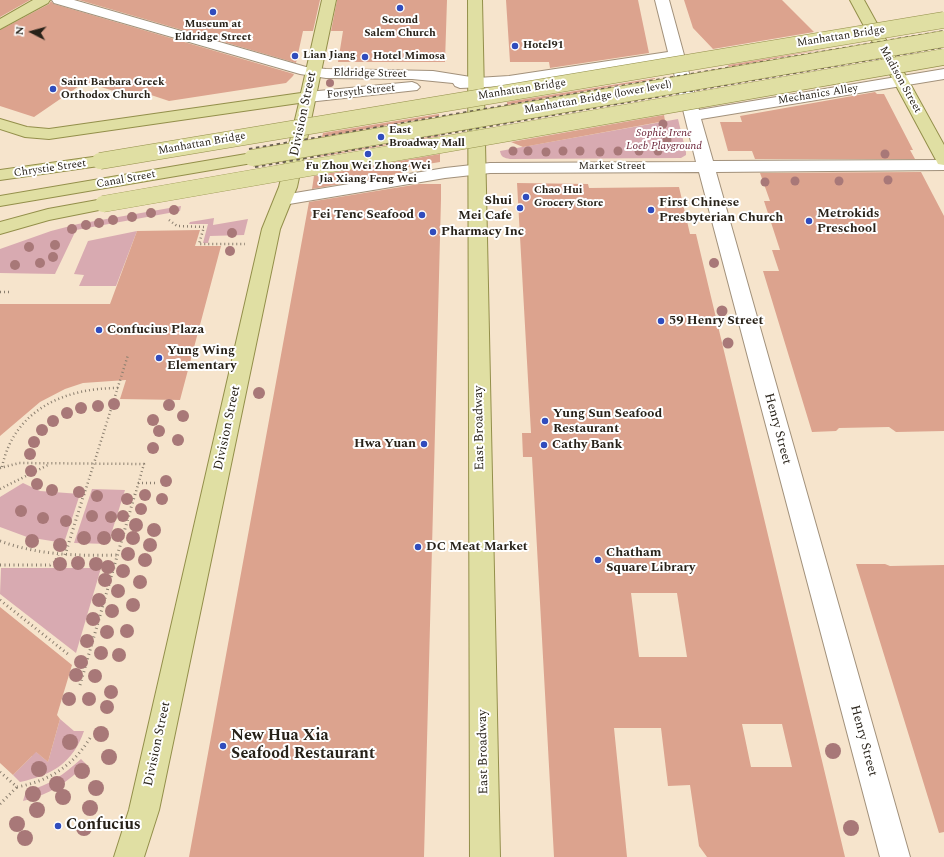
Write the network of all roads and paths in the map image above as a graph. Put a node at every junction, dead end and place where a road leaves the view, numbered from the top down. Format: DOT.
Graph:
graph roads {
  1 [pos="43,0"];
  2 [pos="59,0"];
  3 [pos="329,0"];
  4 [pos="475,0"];
  5 [pos="662,0"];
  6 [pos="857,0"];
  7 [pos="944,20"];
  8 [pos="0,25"];
  9 [pos="944,39"];
  10 [pos="676,56"];
  11 [pos="944,57"];
  12 [pos="314,72"];
  13 [pos="944,74"];
  14 [pos="476,82"];
  15 [pos="901,82"];
  16 [pos="308,97"];
  17 [pos="692,116"];
  18 [pos="0,124"];
  19 [pos="648,130"];
  20 [pos="661,137"];
  21 [pos="676,137"];
  22 [pos="652,148"];
  23 [pos="252,158"];
  24 [pos="944,160"];
  25 [pos="100,161"];
  26 [pos="944,165"];
  27 [pos="705,166"];
  28 [pos="477,169"];
  29 [pos="0,176"];
  30 [pos="283,200"];
  31 [pos="0,201"];
  32 [pos="169,220"];
  33 [pos="0,228"];
  34 [pos="248,244"];
  35 [pos="0,292"];
  36 [pos="9,292"];
  37 [pos="128,356"];
  38 [pos="118,388"];
  39 [pos="50,464"];
  40 [pos="94,464"];
  41 [pos="1,468"];
  42 [pos="138,483"];
  43 [pos="158,483"];
  44 [pos="0,489"];
  45 [pos="0,542"];
  46 [pos="58,555"];
  47 [pos="118,555"];
  48 [pos="65,556"];
  49 [pos="0,565"];
  50 [pos="0,600"];
  51 [pos="69,655"];
  52 [pos="80,685"];
  53 [pos="90,738"];
  54 [pos="0,772"];
  55 [pos="17,787"];
  56 [pos="0,804"];
  57 [pos="129,857"];
  58 [pos="485,857"];
  59 [pos="895,857"];
  1 -- 8 [label="main road"];
  2 -- 12 [label="street, Eldridge Street"];
  3 -- 12 [label="main road, Division Street"];
  4 -- 14 [label="main road, East Broadway"];
  5 -- 10 [label="street, Henry Street"];
  6 -- 15 [label="main road, Madison Street"];
  7 -- 25 [label="main road, Manhattan Bridge, bridge"];
  9 -- 23 [label="main road, Manhattan Bridge (lower level), bridge"];
  10 -- 14 [label="street, Forsyth Street"];
  10 -- 17 [label="street, Henry Street"];
  11 -- 33 [label="main road, Canal Street, bridge"];
  12 -- 14 [label="street, Eldridge Street"];
  12 -- 16 [label="main road, Division Street"];
  13 -- 15 [label="street, Mechanics Alley"];
  14 -- 16 [label="street, Forsyth Street"];
  14 -- 28 [label="main road, East Broadway"];
  15 -- 17 [label="street, Mechanics Alley"];
  15 -- 24 [label="main road, Madison Street"];
  16 -- 18 [label="main road, Forsyth Street"];
  16 -- 30 [label="main road, Division Street"];
  17 -- 27 [label="street, Henry Street"];
  19 -- 20 [label="path"];
  20 -- 21 [label="path"];
  20 -- 22 [label="path"];
  23 -- 31 [label="main road, Canal Street"];
  25 -- 29 [label="main road, Chrystie Street"];
  26 -- 27 [label="street, Market Street"];
  27 -- 28 [label="street, Market Street"];
  27 -- 59 [label="street, Henry Street"];
  28 -- 30 [label="street, Market Street"];
  28 -- 58 [label="main road, East Broadway"];
  30 -- 57 [label="main road, Division Street"];
  32 -- 34 [label="path"];
  35 -- 36 [label="path"];
  37 -- 38 [label="path"];
  38 -- 40 [label="path"];
  38 -- 41 [label="path"];
  39 -- 40 [label="path"];
  39 -- 41 [label="path"];
  39 -- 44 [label="path"];
  40 -- 42 [label="path"];
  40 -- 48 [label="path"];
  42 -- 43 [label="path"];
  42 -- 47 [label="path"];
  45 -- 46 [label="path"];
  46 -- 48 [label="path"];
  46 -- 49 [label="path"];
  47 -- 48 [label="path"];
  47 -- 52 [label="path"];
  50 -- 51 [label="path"];
  53 -- 55 [label="path"];
  54 -- 55 [label="path"];
  55 -- 56 [label="path"];
}
